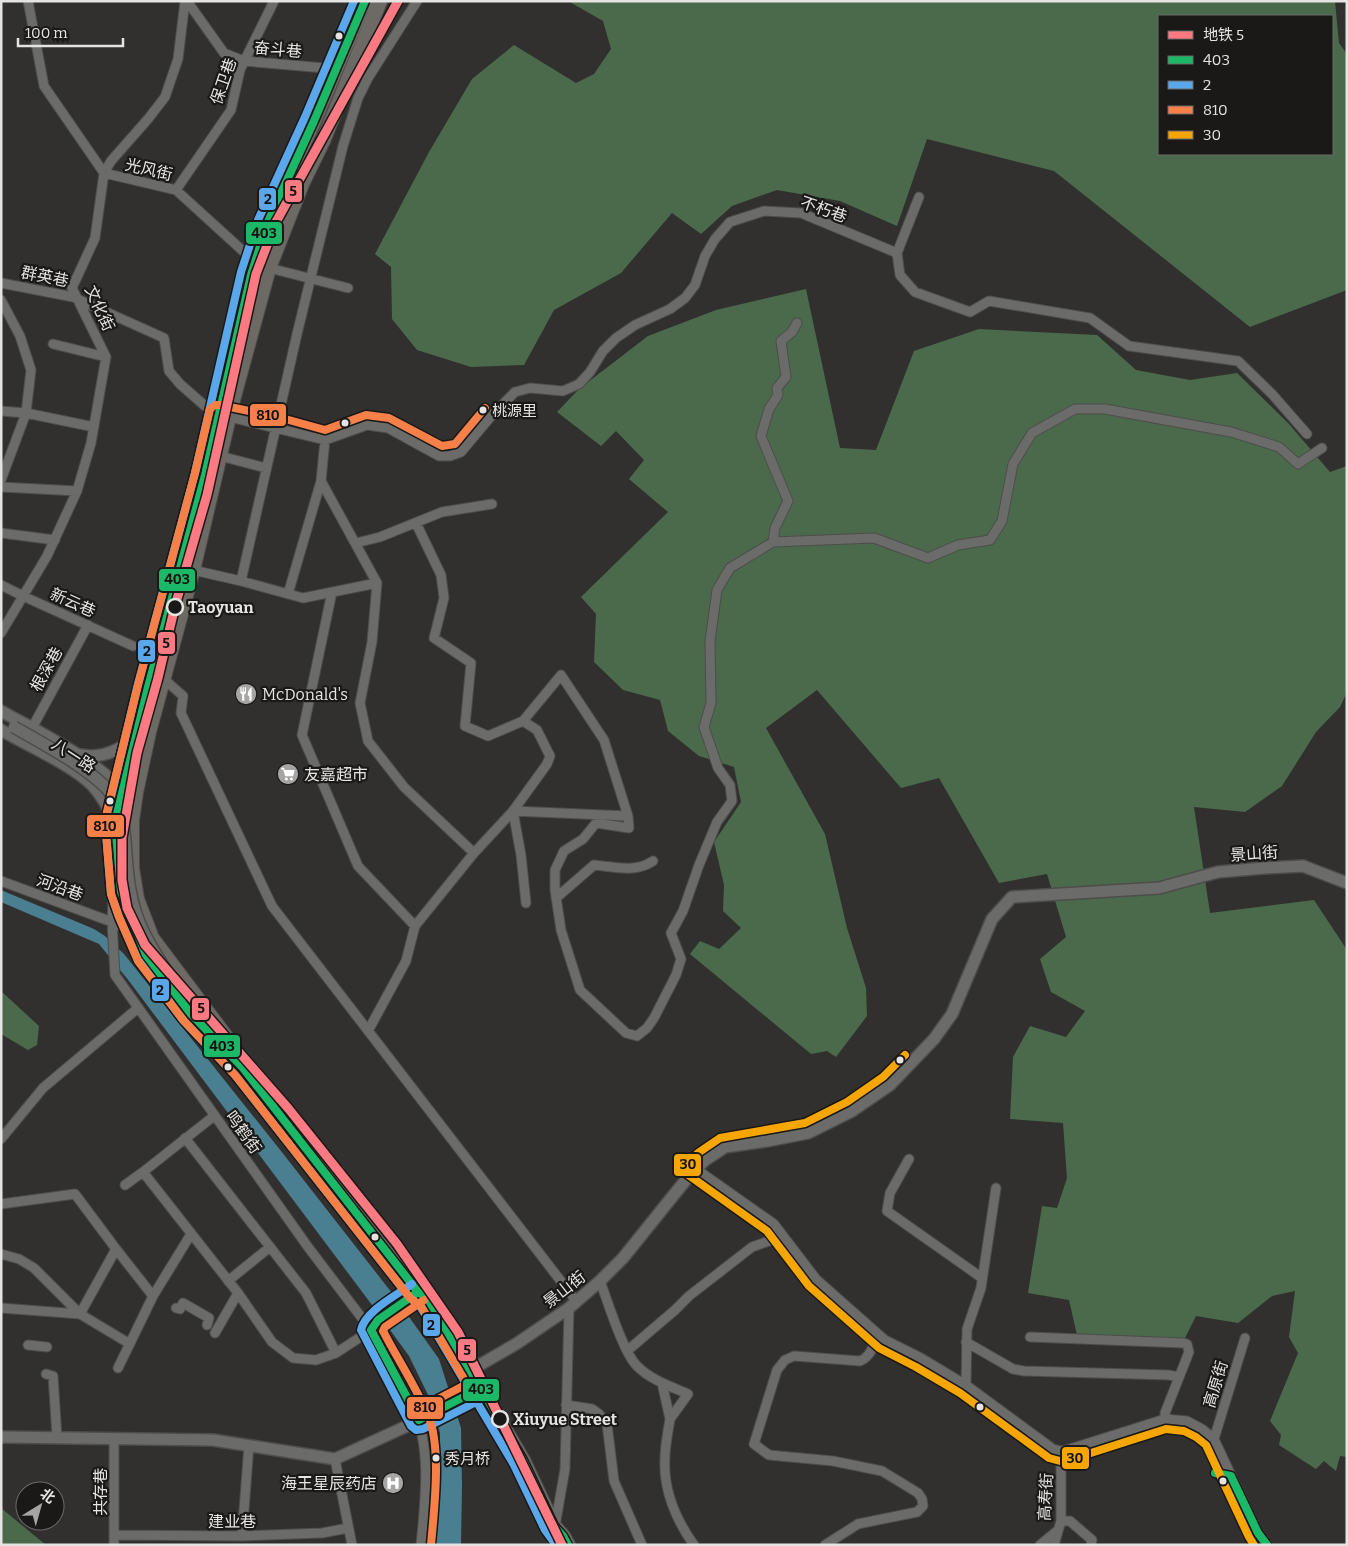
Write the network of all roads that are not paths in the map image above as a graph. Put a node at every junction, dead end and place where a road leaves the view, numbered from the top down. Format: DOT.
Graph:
graph roads {
  1 [pos="28,1"];
  2 [pos="186,1"];
  3 [pos="274,1"];
  4 [pos="365,1"];
  5 [pos="380,1"];
  6 [pos="416,1"];
  7 [pos="244,61"];
  8 [pos="336,69"];
  9 [pos="104,174"];
  10 [pos="176,190"];
  11 [pos="919,197"];
  12 [pos="897,253"];
  13 [pos="255,262"];
  14 [pos="269,268"];
  15 [pos="311,278"];
  16 [pos="1,283"];
  17 [pos="348,288"];
  18 [pos="77,298"];
  19 [pos="1,300"];
  20 [pos="797,323"];
  21 [pos="53,344"];
  22 [pos="106,356"];
  23 [pos="1,411"];
  24 [pos="26,413"];
  25 [pos="224,416"];
  26 [pos="94,427"];
  27 [pos="276,427"];
  28 [pos="1307,434"];
  29 [pos="325,440"];
  30 [pos="1322,448"];
  31 [pos="220,456"];
  32 [pos="266,468"];
  33 [pos="1,480"];
  34 [pos="321,481"];
  35 [pos="1,487"];
  36 [pos="77,490"];
  37 [pos="492,504"];
  38 [pos="416,523"];
  39 [pos="1,533"];
  40 [pos="55,540"];
  41 [pos="773,542"];
  42 [pos="356,543"];
  43 [pos="192,570"];
  44 [pos="241,581"];
  45 [pos="377,583"];
  46 [pos="1,584"];
  47 [pos="332,592"];
  48 [pos="288,594"];
  49 [pos="23,596"];
  50 [pos="88,625"];
  51 [pos="1,633"];
  52 [pos="133,646"];
  53 [pos="164,679"];
  54 [pos="1,711"];
  55 [pos="1,720"];
  56 [pos="523,721"];
  57 [pos="32,728"];
  58 [pos="1,730"];
  59 [pos="137,735"];
  60 [pos="74,753"];
  61 [pos="141,766"];
  62 [pos="70,769"];
  63 [pos="123,791"];
  64 [pos="513,811"];
  65 [pos="628,816"];
  66 [pos="132,820"];
  67 [pos="115,822"];
  68 [pos="116,842"];
  69 [pos="474,853"];
  70 [pos="653,861"];
  71 [pos="1,881"];
  72 [pos="1347,883"];
  73 [pos="556,898"];
  74 [pos="526,903"];
  75 [pos="112,922"];
  76 [pos="415,926"];
  77 [pos="136,933"];
  78 [pos="138,1008"];
  79 [pos="368,1031"];
  80 [pos="242,1068"];
  81 [pos="214,1116"];
  82 [pos="185,1138"];
  83 [pos="1,1139"];
  84 [pos="909,1160"];
  85 [pos="696,1169"];
  86 [pos="143,1172"];
  87 [pos="125,1185"];
  88 [pos="996,1188"];
  89 [pos="1,1204"];
  90 [pos="191,1234"];
  91 [pos="783,1236"];
  92 [pos="270,1247"];
  93 [pos="116,1249"];
  94 [pos="1,1254"];
  95 [pos="982,1278"];
  96 [pos="228,1281"];
  97 [pos="600,1281"];
  98 [pos="418,1292"];
  99 [pos="238,1294"];
  100 [pos="153,1296"];
  101 [pos="573,1305"];
  102 [pos="1,1308"];
  103 [pos="176,1308"];
  104 [pos="80,1314"];
  105 [pos="207,1325"];
  106 [pos="371,1330"];
  107 [pos="214,1333"];
  108 [pos="877,1333"];
  109 [pos="1030,1337"];
  110 [pos="1245,1338"];
  111 [pos="966,1342"];
  112 [pos="130,1344"];
  113 [pos="28,1345"];
  114 [pos="47,1347"];
  115 [pos="627,1352"];
  116 [pos="336,1353"];
  117 [pos="118,1368"];
  118 [pos="471,1370"];
  119 [pos="46,1374"];
  120 [pos="1178,1377"];
  121 [pos="662,1383"];
  122 [pos="966,1384"];
  123 [pos="482,1388"];
  124 [pos="566,1405"];
  125 [pos="1166,1418"];
  126 [pos="670,1419"];
  127 [pos="419,1420"];
  128 [pos="1,1437"];
  129 [pos="57,1438"];
  130 [pos="1214,1438"];
  131 [pos="114,1440"];
  132 [pos="249,1445"];
  133 [pos="1061,1451"];
  134 [pos="335,1459"];
  135 [pos="554,1526"];
  136 [pos="1060,1526"];
  137 [pos="348,1528"];
  138 [pos="115,1535"];
  139 [pos="242,1536"];
  140 [pos="114,1545"];
  141 [pos="352,1545"];
  142 [pos="421,1545"];
  143 [pos="556,1545"];
  144 [pos="568,1545"];
  145 [pos="642,1545"];
  146 [pos="694,1545"];
  147 [pos="825,1545"];
  148 [pos="1040,1545"];
  149 [pos="1054,1545"];
  150 [pos="1091,1545"];
  151 [pos="1267,1545"];
  1 -- 9 [label="street, 光风街"];
  2 -- 7 [label="street, 奋斗巷"];
  2 -- 9 [label="street, 文化街"];
  3 -- 7 [label="street, 保卫巷"];
  4 -- 8 [label="main road"];
  5 -- 14 [label="main road"];
  6 -- 15 [label="street"];
  7 -- 8 [label="street, 奋斗巷"];
  7 -- 10 [label="street, 保卫巷"];
  8 -- 13 [label="main road"];
  9 -- 10 [label="street, 光风街"];
  9 -- 18 [label="street, 文化街"];
  10 -- 13 [label="street, 光风街"];
  11 -- 12 [label="street"];
  12 -- 28 [label="street"];
  12 -- 29 [label="street, 不朽巷"];
  13 -- 14 [label="street, 光风街"];
  13 -- 25 [label="main road"];
  14 -- 15 [label="street, 光风街"];
  14 -- 25 [label="main road"];
  15 -- 17 [label="street, 光风街"];
  15 -- 27 [label="street"];
  16 -- 18 [label="street, 群英巷"];
  18 -- 22 [label="street, 文化街"];
  18 -- 25 [label="street, 群英巷"];
  19 -- 24 [label="street"];
  20 -- 41 [label="street"];
  21 -- 22 [label="street"];
  22 -- 26 [label="street, 文化街"];
  23 -- 24 [label="street"];
  24 -- 26 [label="street"];
  24 -- 33 [label="street"];
  25 -- 27 [label="street"];
  25 -- 31 [label="main road"];
  25 -- 59 [label="main road"];
  26 -- 36 [label="street, 文化街"];
  27 -- 29 [label="street"];
  27 -- 32 [label="street"];
  29 -- 34 [label="street"];
  30 -- 41 [label="street"];
  31 -- 32 [label="street"];
  31 -- 43 [label="main road"];
  32 -- 44 [label="street"];
  34 -- 42 [label="street"];
  34 -- 48 [label="street"];
  35 -- 36 [label="street"];
  36 -- 40 [label="street, 文化街"];
  37 -- 38 [label="street"];
  38 -- 42 [label="street"];
  38 -- 56 [label="street"];
  39 -- 40 [label="street"];
  40 -- 49 [label="street, 文化街"];
  41 -- 73 [label="street"];
  42 -- 45 [label="street"];
  43 -- 44 [label="street"];
  43 -- 53 [label="main road"];
  44 -- 48 [label="street"];
  45 -- 47 [label="street"];
  45 -- 69 [label="street"];
  46 -- 49 [label="street, 新云巷"];
  47 -- 48 [label="street"];
  47 -- 76 [label="street"];
  49 -- 50 [label="street, 新云巷"];
  49 -- 51 [label="street, 文化街"];
  50 -- 52 [label="street, 新云巷"];
  50 -- 57 [label="street, 根深巷"];
  53 -- 61 [label="main road"];
  53 -- 79 [label="street"];
  54 -- 57 [label="street"];
  55 -- 80 [label="street, bridge"];
  56 -- 64 [label="street"];
  56 -- 65 [label="street"];
  57 -- 60 [label="street"];
  58 -- 62 [label="street, 八一路"];
  59 -- 60 [label="street"];
  59 -- 63 [label="main road"];
  60 -- 63 [label="street"];
  61 -- 63 [label="street"];
  61 -- 66 [label="main road"];
  62 -- 63 [label="street"];
  62 -- 67 [label="street, 八一路"];
  63 -- 66 [label="street"];
  63 -- 67 [label="main road"];
  64 -- 65 [label="street"];
  64 -- 69 [label="street"];
  64 -- 74 [label="street"];
  65 -- 73 [label="street"];
  66 -- 80 [label="main road"];
  67 -- 68 [label="main road"];
  68 -- 75 [label="street, 鸣鹤街"];
  68 -- 77 [label="main road"];
  69 -- 76 [label="street"];
  70 -- 73 [label="street"];
  71 -- 75 [label="street, 河沿巷"];
  72 -- 85 [label="street, 景山街"];
  75 -- 77 [label="street, 河沿巷"];
  75 -- 78 [label="street, 鸣鹤街"];
  76 -- 79 [label="street"];
  77 -- 80 [label="main road"];
  78 -- 81 [label="street, 鸣鹤街"];
  78 -- 83 [label="street"];
  79 -- 101 [label="street"];
  80 -- 98 [label="main road"];
  81 -- 82 [label="street"];
  81 -- 106 [label="street, 鸣鹤街"];
  82 -- 86 [label="street"];
  82 -- 92 [label="street"];
  84 -- 95 [label="street"];
  85 -- 91 [label="street"];
  85 -- 97 [label="street, 景山街"];
  86 -- 87 [label="street"];
  86 -- 90 [label="street"];
  88 -- 95 [label="street"];
  89 -- 93 [label="street"];
  90 -- 96 [label="street"];
  90 -- 100 [label="street"];
  91 -- 108 [label="street"];
  91 -- 115 [label="street"];
  92 -- 96 [label="street"];
  92 -- 116 [label="street"];
  93 -- 100 [label="street"];
  93 -- 104 [label="street"];
  94 -- 104 [label="street"];
  95 -- 111 [label="street"];
  96 -- 99 [label="street"];
  97 -- 101 [label="street, 景山街"];
  97 -- 115 [label="street"];
  98 -- 106 [label="street"];
  98 -- 118 [label="main road"];
  99 -- 107 [label="street"];
  99 -- 116 [label="street"];
  100 -- 112 [label="street"];
  101 -- 118 [label="street, 景山街"];
  101 -- 124 [label="street"];
  102 -- 104 [label="street"];
  103 -- 105 [label="street"];
  104 -- 112 [label="street"];
  106 -- 116 [label="street"];
  106 -- 127 [label="street, 鸣鹤街"];
  108 -- 122 [label="street"];
  108 -- 147 [label="street"];
  109 -- 120 [label="street"];
  110 -- 130 [label="street, 高原街"];
  111 -- 120 [label="street"];
  111 -- 122 [label="street"];
  112 -- 117 [label="street"];
  113 -- 114 [label="street"];
  115 -- 121 [label="street"];
  118 -- 123 [label="main road"];
  119 -- 129 [label="street"];
  120 -- 125 [label="street"];
  121 -- 126 [label="street"];
  121 -- 126 [label="street"];
  122 -- 133 [label="street"];
  123 -- 127 [label="street"];
  123 -- 135 [label="main road"];
  124 -- 135 [label="street"];
  124 -- 145 [label="street"];
  125 -- 130 [label="street"];
  125 -- 133 [label="street"];
  126 -- 146 [label="street"];
  127 -- 134 [label="street"];
  127 -- 142 [label="street, 鸣鹤街"];
  128 -- 129 [label="street"];
  129 -- 131 [label="street"];
  130 -- 151 [label="street"];
  131 -- 132 [label="street"];
  131 -- 138 [label="street, 共存巷"];
  132 -- 134 [label="street"];
  132 -- 139 [label="street"];
  133 -- 136 [label="street, 高寿街"];
  134 -- 137 [label="street"];
  135 -- 143 [label="main road"];
  135 -- 144 [label="main road"];
  136 -- 148 [label="street"];
  136 -- 149 [label="street, 高寿街"];
  136 -- 150 [label="street"];
  137 -- 139 [label="street, 建业巷"];
  137 -- 141 [label="street"];
  138 -- 139 [label="street, 建业巷"];
  138 -- 140 [label="street, 共存巷"];
}
